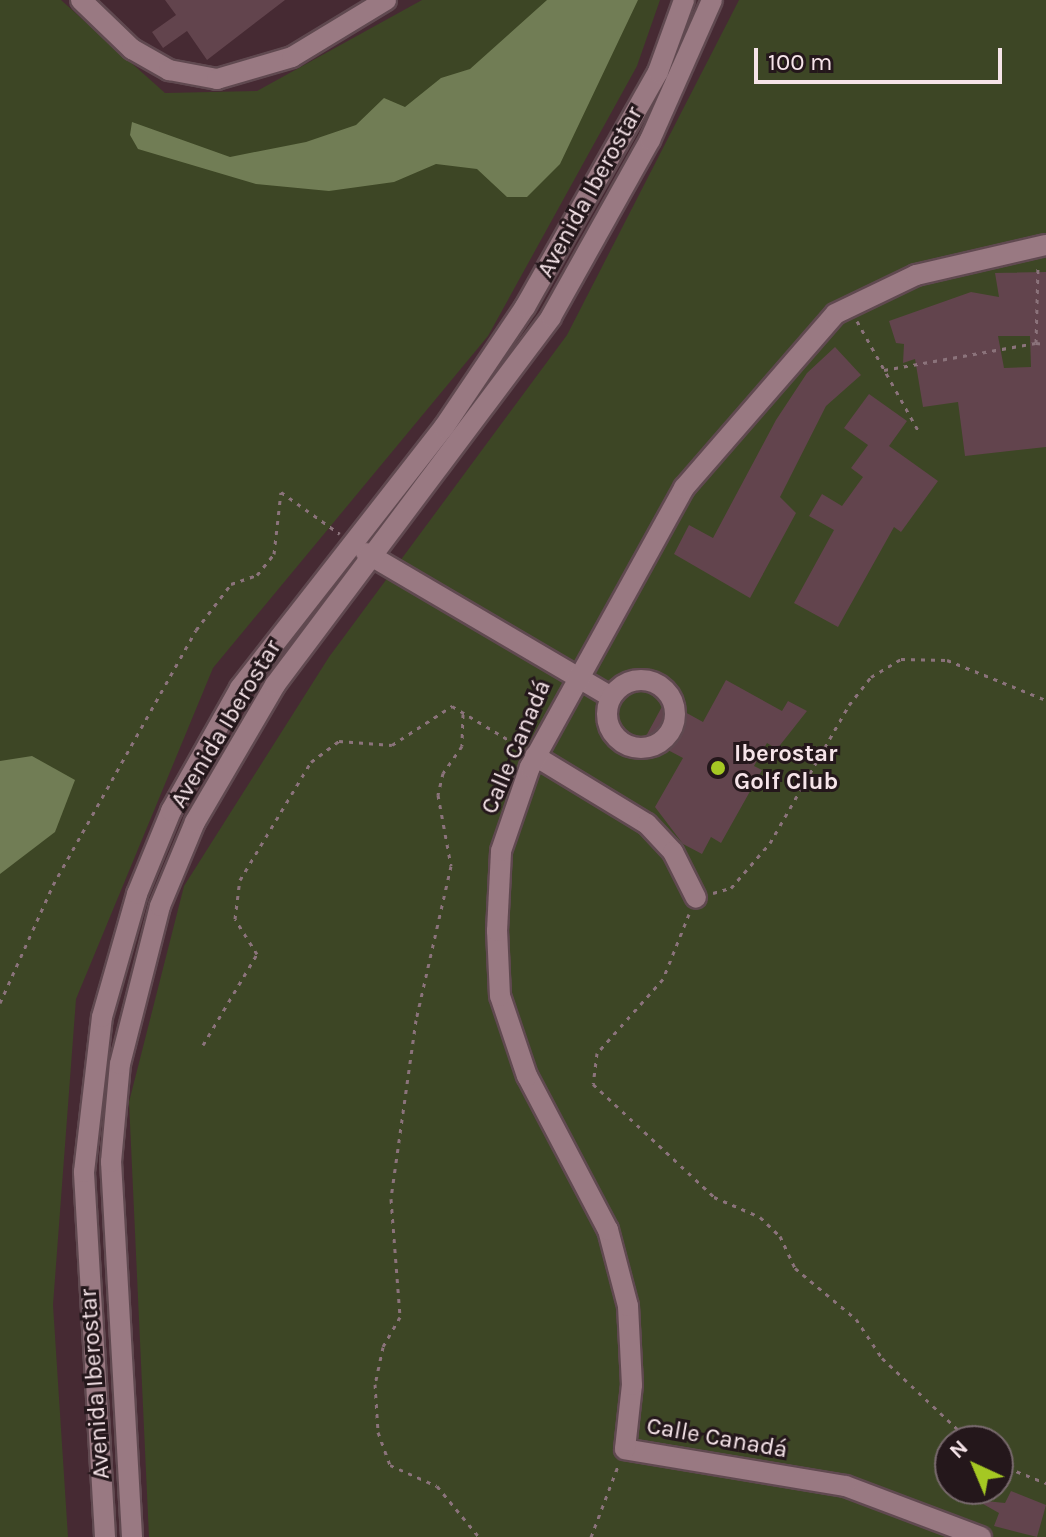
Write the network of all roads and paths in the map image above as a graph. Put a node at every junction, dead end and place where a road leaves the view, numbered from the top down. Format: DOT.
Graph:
graph roads {
  1 [pos="81,0"];
  2 [pos="386,0"];
  3 [pos="684,0"];
  4 [pos="712,0"];
  5 [pos="1042,245"];
  6 [pos="850,307"];
  7 [pos="1036,343"];
  8 [pos="1046,344"];
  9 [pos="884,370"];
  10 [pos="919,432"];
  11 [pos="352,544"];
  12 [pos="375,559"];
  13 [pos="575,675"];
  14 [pos="611,697"];
  15 [pos="1046,700"];
  16 [pos="463,714"];
  17 [pos="535,756"];
  18 [pos="696,898"];
  19 [pos="0,1003"];
  20 [pos="203,1045"];
  21 [pos="953,1425"];
  22 [pos="625,1449"];
  23 [pos="1014,1470"];
  24 [pos="1046,1483"];
  25 [pos="105,1537"];
  26 [pos="132,1537"];
  27 [pos="479,1537"];
  28 [pos="591,1537"];
  29 [pos="981,1537"];
  1 -- 2 [label="street"];
  3 -- 11 [label="street, Avenida Iberostar"];
  4 -- 12 [label="street, Avenida Iberostar"];
  5 -- 6 [label="street, Calle Canadá"];
  5 -- 7 [label="path"];
  6 -- 9 [label="path"];
  6 -- 13 [label="street, Calle Canadá"];
  7 -- 8 [label="path"];
  7 -- 9 [label="path"];
  9 -- 10 [label="path"];
  11 -- 12 [label="street"];
  11 -- 19 [label="path"];
  11 -- 25 [label="street, Avenida Iberostar"];
  12 -- 13 [label="street"];
  12 -- 26 [label="street, Avenida Iberostar"];
  13 -- 14 [label="street"];
  13 -- 17 [label="street, Calle Canadá"];
  15 -- 18 [label="path"];
  16 -- 17 [label="path"];
  16 -- 20 [label="path"];
  16 -- 27 [label="path"];
  17 -- 18 [label="street"];
  17 -- 22 [label="street, Calle Canadá"];
  18 -- 21 [label="path"];
  22 -- 28 [label="path"];
  22 -- 29 [label="street, Calle Canadá"];
  23 -- 24 [label="path"];
}
